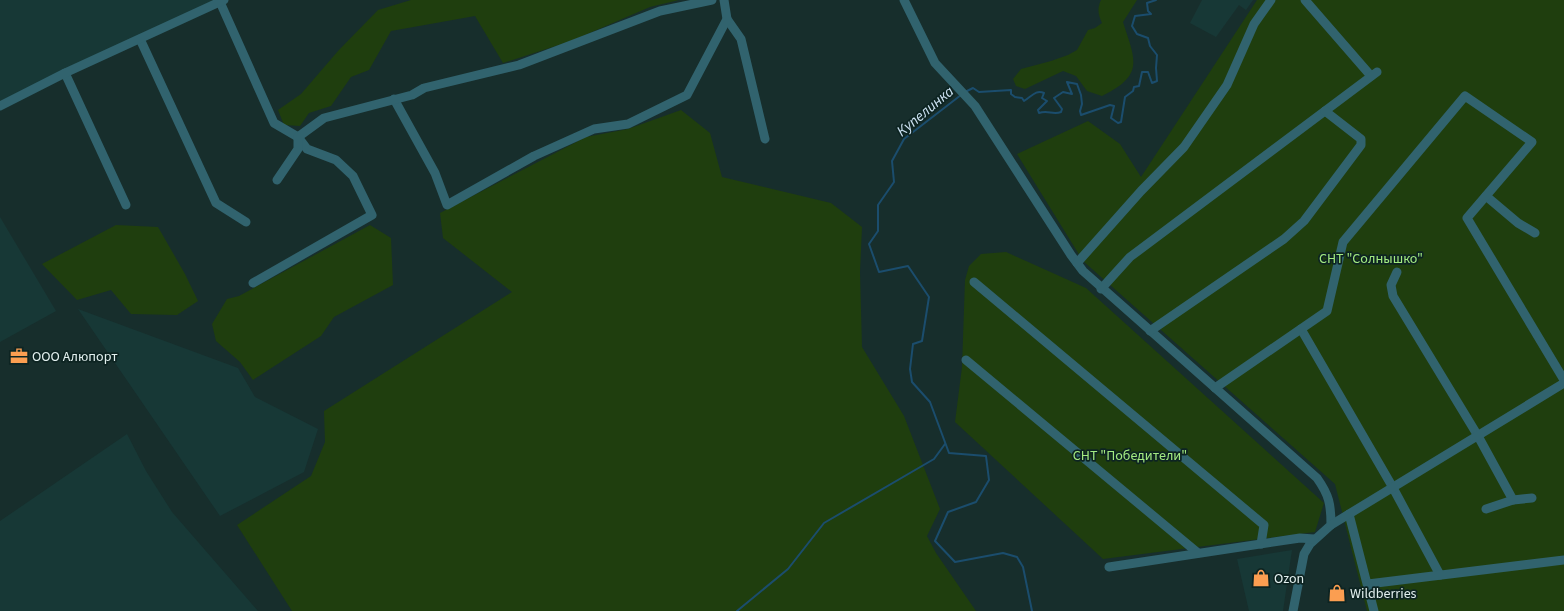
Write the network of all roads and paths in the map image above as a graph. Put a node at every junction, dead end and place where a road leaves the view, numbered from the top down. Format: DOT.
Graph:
graph roads {
  1 [pos="712,0"];
  2 [pos="724,0"];
  3 [pos="904,0"];
  4 [pos="1271,0"];
  5 [pos="1305,0"];
  6 [pos="222,1"];
  7 [pos="727,19"];
  8 [pos="140,39"];
  9 [pos="65,73"];
  10 [pos="394,99"];
  11 [pos="0,106"];
  12 [pos="1325,111"];
  13 [pos="298,137"];
  14 [pos="765,139"];
  15 [pos="277,180"];
  16 [pos="1486,196"];
  17 [pos="126,205"];
  18 [pos="246,222"];
  19 [pos="1535,233"];
  20 [pos="1077,263"];
  21 [pos="1397,272"];
  22 [pos="974,282"];
  23 [pos="253,283"];
  24 [pos="1102,289"];
  25 [pos="1301,329"];
  26 [pos="1150,331"];
  27 [pos="966,360"];
  28 [pos="1564,380"];
  29 [pos="1564,383"];
  30 [pos="1215,388"];
  31 [pos="1478,436"];
  32 [pos="1392,486"];
  33 [pos="1532,498"];
  34 [pos="1513,500"];
  35 [pos="1486,509"];
  36 [pos="1349,514"];
  37 [pos="1331,524"];
  38 [pos="1314,539"];
  39 [pos="1261,544"];
  40 [pos="1198,553"];
  41 [pos="1564,560"];
  42 [pos="1109,567"];
  43 [pos="1440,575"];
  44 [pos="1368,584"];
  45 [pos="1293,611"];
  46 [pos="1374,611"];
  1 -- 10 [label="street"];
  2 -- 7 [label="street"];
  3 -- 20 [label="street"];
  4 -- 20 [label="street"];
  5 -- 12 [label="street"];
  6 -- 8 [label="street"];
  6 -- 13 [label="street"];
  7 -- 10 [label="street"];
  7 -- 14 [label="street"];
  8 -- 9 [label="street"];
  8 -- 18 [label="street"];
  9 -- 11 [label="street"];
  9 -- 17 [label="street"];
  10 -- 13 [label="street"];
  12 -- 24 [label="street"];
  12 -- 26 [label="street"];
  13 -- 15 [label="street"];
  13 -- 23 [label="street"];
  16 -- 19 [label="street"];
  16 -- 25 [label="street"];
  16 -- 28 [label="street"];
  20 -- 24 [label="street"];
  21 -- 31 [label="street"];
  22 -- 39 [label="street"];
  24 -- 26 [label="street"];
  25 -- 30 [label="street"];
  25 -- 32 [label="street"];
  26 -- 30 [label="street"];
  27 -- 40 [label="street"];
  29 -- 31 [label="street"];
  30 -- 37 [label="street"];
  31 -- 32 [label="street"];
  31 -- 34 [label="street"];
  32 -- 36 [label="street"];
  32 -- 43 [label="street"];
  33 -- 34 [label="street"];
  34 -- 35 [label="street"];
  36 -- 37 [label="street"];
  36 -- 44 [label="street"];
  37 -- 38 [label="street"];
  38 -- 39 [label="street"];
  38 -- 45 [label="street"];
  39 -- 40 [label="street"];
  40 -- 42 [label="street"];
  41 -- 43 [label="street"];
  43 -- 44 [label="street"];
  44 -- 46 [label="street"];
}
